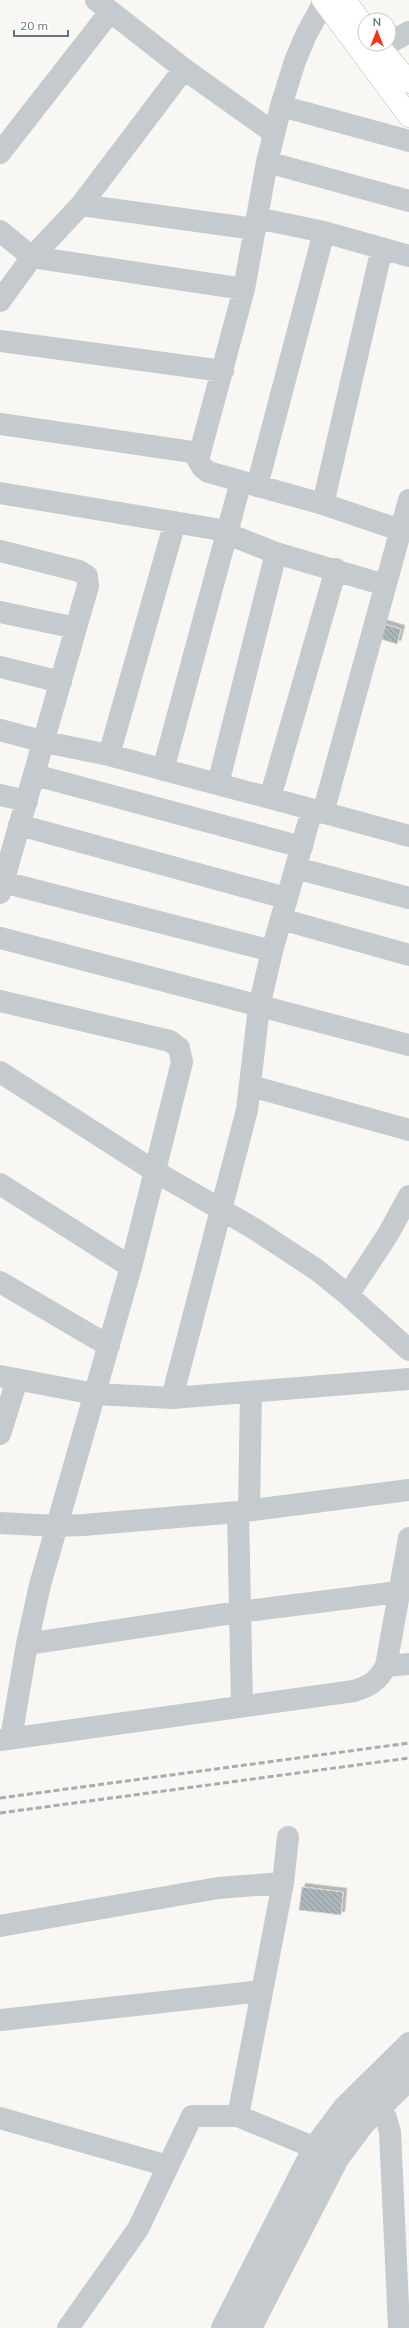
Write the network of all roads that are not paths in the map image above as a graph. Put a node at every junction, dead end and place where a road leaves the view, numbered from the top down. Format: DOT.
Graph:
graph roads {
  1 [pos="331,1"];
  2 [pos="103,6"];
  3 [pos="357,22"];
  4 [pos="409,32"];
  5 [pos="397,38"];
  6 [pos="388,52"];
  7 [pos="184,69"];
  8 [pos="409,82"];
  9 [pos="281,106"];
  10 [pos="409,116"];
  11 [pos="274,133"];
  12 [pos="409,141"];
  13 [pos="0,153"];
  14 [pos="267,162"];
  15 [pos="409,200"];
  16 [pos="81,204"];
  17 [pos="256,224"];
  18 [pos="0,232"];
  19 [pos="324,232"];
  20 [pos="382,248"];
  21 [pos="409,256"];
  22 [pos="32,257"];
  23 [pos="244,289"];
  24 [pos="0,301"];
  25 [pos="0,341"];
  26 [pos="223,371"];
  27 [pos="0,424"];
  28 [pos="199,453"];
  29 [pos="249,484"];
  30 [pos="0,493"];
  31 [pos="409,500"];
  32 [pos="322,504"];
  33 [pos="175,522"];
  34 [pos="226,533"];
  35 [pos="402,543"];
  36 [pos="0,551"];
  37 [pos="276,552"];
  38 [pos="336,569"];
  39 [pos="385,586"];
  40 [pos="0,612"];
  41 [pos="76,628"];
  42 [pos="0,667"];
  43 [pos="61,682"];
  44 [pos="0,730"];
  45 [pos="44,742"];
  46 [pos="109,755"];
  47 [pos="163,770"];
  48 [pos="35,775"];
  49 [pos="218,784"];
  50 [pos="0,795"];
  51 [pos="270,798"];
  52 [pos="27,801"];
  53 [pos="317,811"];
  54 [pos="20,825"];
  55 [pos="409,836"];
  56 [pos="302,847"];
  57 [pos="296,868"];
  58 [pos="2,888"];
  59 [pos="286,898"];
  60 [pos="409,898"];
  61 [pos="281,919"];
  62 [pos="0,938"];
  63 [pos="272,951"];
  64 [pos="409,954"];
  65 [pos="0,1001"];
  66 [pos="259,1007"];
  67 [pos="409,1045"];
  68 [pos="0,1072"];
  69 [pos="251,1086"];
  70 [pos="409,1130"];
  71 [pos="156,1172"];
  72 [pos="0,1184"];
  73 [pos="409,1196"];
  74 [pos="222,1211"];
  75 [pos="131,1267"];
  76 [pos="0,1282"];
  77 [pos="348,1295"];
  78 [pos="109,1346"];
  79 [pos="409,1350"];
  80 [pos="8,1378"];
  81 [pos="409,1379"];
  82 [pos="251,1393"];
  83 [pos="95,1394"];
  84 [pos="172,1398"];
  85 [pos="0,1434"];
  86 [pos="409,1490"];
  87 [pos="243,1511"];
  88 [pos="0,1523"];
  89 [pos="57,1526"];
  90 [pos="409,1538"];
  91 [pos="398,1592"];
  92 [pos="239,1612"];
  93 [pos="27,1644"];
  94 [pos="409,1664"];
  95 [pos="386,1666"];
  96 [pos="242,1705"];
  97 [pos="5,1739"];
  98 [pos="288,1837"];
  99 [pos="283,1883"];
  100 [pos="0,1926"];
  101 [pos="262,1991"];
  102 [pos="0,2020"];
  103 [pos="409,2042"];
  104 [pos="409,2060"];
  105 [pos="409,2080"];
  106 [pos="362,2087"];
  107 [pos="380,2107"];
  108 [pos="238,2116"];
  109 [pos="0,2118"];
  110 [pos="314,2147"];
  111 [pos="338,2159"];
  112 [pos="168,2166"];
  113 [pos="68,2328"];
  114 [pos="222,2328"];
  115 [pos="237,2328"];
  116 [pos="251,2328"];
  117 [pos="399,2328"];
  1 -- 3 [label="highway"];
  1 -- 9 [label="street"];
  1 -- 10 [label="highway"];
  2 -- 7 [label="street"];
  2 -- 13 [label="street"];
  4 -- 5 [label="street"];
  6 -- 8 [label="highway"];
  7 -- 11 [label="street"];
  7 -- 16 [label="street"];
  9 -- 11 [label="street"];
  9 -- 12 [label="street"];
  11 -- 14 [label="street"];
  14 -- 15 [label="street"];
  14 -- 17 [label="street"];
  16 -- 17 [label="street"];
  16 -- 22 [label="street"];
  17 -- 19 [label="street"];
  17 -- 23 [label="street"];
  18 -- 22 [label="street"];
  19 -- 20 [label="street"];
  19 -- 29 [label="street"];
  20 -- 21 [label="street"];
  20 -- 32 [label="street"];
  22 -- 23 [label="street"];
  22 -- 24 [label="street"];
  23 -- 26 [label="street"];
  25 -- 26 [label="street"];
  26 -- 28 [label="street"];
  27 -- 28 [label="street"];
  28 -- 29 [label="street"];
  29 -- 32 [label="street"];
  29 -- 34 [label="street"];
  30 -- 33 [label="street"];
  31 -- 35 [label="street"];
  32 -- 35 [label="street"];
  33 -- 34 [label="street"];
  33 -- 46 [label="street"];
  34 -- 37 [label="street"];
  34 -- 47 [label="street"];
  35 -- 39 [label="street"];
  36 -- 41 [label="street"];
  37 -- 38 [label="street"];
  37 -- 49 [label="street"];
  38 -- 39 [label="street"];
  38 -- 51 [label="street"];
  39 -- 53 [label="street"];
  40 -- 41 [label="street"];
  41 -- 43 [label="street"];
  42 -- 43 [label="street"];
  43 -- 45 [label="street"];
  44 -- 45 [label="street"];
  45 -- 46 [label="street"];
  45 -- 48 [label="street"];
  46 -- 47 [label="street"];
  47 -- 49 [label="street"];
  48 -- 52 [label="street"];
  48 -- 56 [label="street"];
  49 -- 51 [label="street"];
  50 -- 52 [label="street"];
  51 -- 53 [label="street"];
  52 -- 54 [label="street"];
  53 -- 55 [label="street"];
  53 -- 56 [label="street"];
  54 -- 58 [label="street"];
  54 -- 59 [label="street"];
  56 -- 57 [label="street"];
  57 -- 59 [label="street"];
  57 -- 60 [label="street"];
  58 -- 63 [label="street"];
  59 -- 61 [label="street"];
  61 -- 63 [label="street"];
  61 -- 64 [label="street"];
  62 -- 66 [label="street"];
  63 -- 66 [label="street"];
  65 -- 71 [label="street"];
  66 -- 67 [label="street"];
  66 -- 69 [label="street"];
  68 -- 71 [label="street"];
  69 -- 70 [label="street"];
  69 -- 74 [label="street"];
  71 -- 74 [label="street"];
  71 -- 75 [label="street"];
  72 -- 75 [label="street"];
  73 -- 77 [label="street"];
  74 -- 77 [label="street"];
  74 -- 84 [label="street"];
  75 -- 78 [label="street"];
  76 -- 78 [label="street"];
  77 -- 79 [label="street"];
  78 -- 83 [label="street"];
  80 -- 83 [label="street"];
  80 -- 85 [label="street"];
  81 -- 82 [label="street"];
  82 -- 84 [label="street"];
  82 -- 87 [label="street"];
  83 -- 84 [label="street"];
  83 -- 89 [label="street"];
  86 -- 87 [label="street"];
  87 -- 89 [label="street"];
  87 -- 92 [label="street"];
  88 -- 89 [label="street"];
  89 -- 93 [label="street"];
  90 -- 91 [label="street"];
  91 -- 92 [label="street"];
  91 -- 95 [label="street"];
  92 -- 93 [label="street"];
  92 -- 96 [label="street"];
  93 -- 97 [label="street"];
  94 -- 95 [label="street"];
  95 -- 96 [label="street"];
  96 -- 97 [label="street"];
  98 -- 99 [label="street"];
  99 -- 100 [label="street"];
  99 -- 101 [label="street"];
  101 -- 102 [label="street"];
  101 -- 108 [label="street"];
  103 -- 106 [label="street"];
  104 -- 115 [label="street, bridge"];
  105 -- 107 [label="street"];
  106 -- 107 [label="street"];
  106 -- 110 [label="street"];
  107 -- 111 [label="street"];
  107 -- 117 [label="street"];
  108 -- 110 [label="street"];
  108 -- 112 [label="street"];
  109 -- 112 [label="street"];
  110 -- 111 [label="street"];
  110 -- 114 [label="street"];
  111 -- 116 [label="street"];
  112 -- 113 [label="street"];
}
